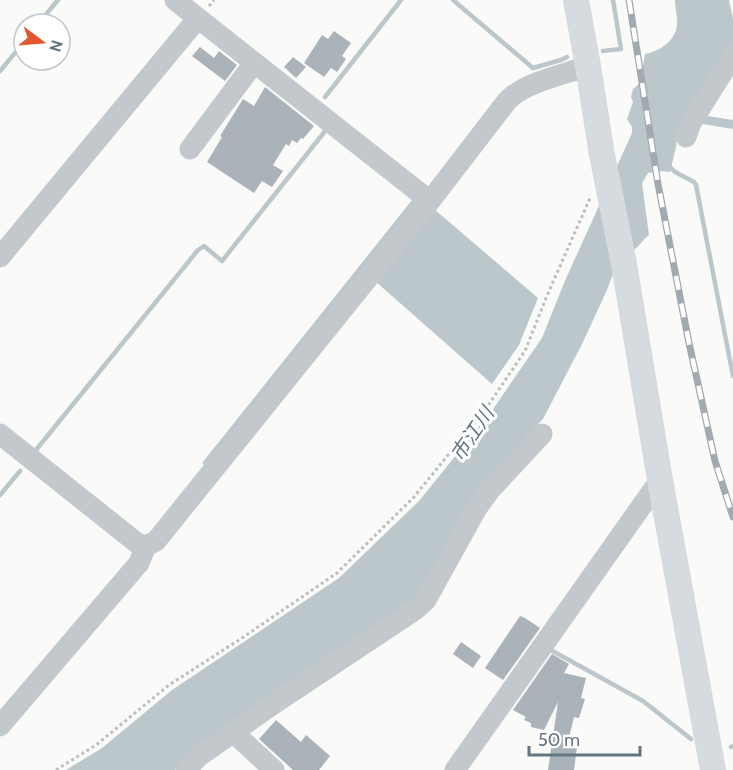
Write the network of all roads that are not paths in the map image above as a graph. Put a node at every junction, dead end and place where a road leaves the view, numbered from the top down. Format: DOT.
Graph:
graph roads {
  1 [pos="175,0"];
  2 [pos="576,0"];
  3 [pos="198,18"];
  4 [pos="733,56"];
  5 [pos="254,63"];
  6 [pos="588,66"];
  7 [pos="692,123"];
  8 [pos="190,149"];
  9 [pos="430,201"];
  10 [pos="0,257"];
  11 [pos="0,434"];
  12 [pos="542,434"];
  13 [pos="660,480"];
  14 [pos="146,546"];
  15 [pos="0,726"];
  16 [pos="234,733"];
  17 [pos="186,770"];
  18 [pos="274,770"];
  19 [pos="455,770"];
  20 [pos="713,770"];
  1 -- 3 [label="street"];
  2 -- 6 [label="main road"];
  3 -- 5 [label="street"];
  3 -- 10 [label="street"];
  4 -- 7 [label="street"];
  5 -- 8 [label="street"];
  5 -- 9 [label="street"];
  6 -- 9 [label="street"];
  6 -- 13 [label="main road"];
  9 -- 14 [label="street"];
  11 -- 14 [label="street"];
  12 -- 16 [label="street"];
  13 -- 19 [label="street"];
  13 -- 20 [label="main road"];
  14 -- 15 [label="street"];
  16 -- 17 [label="street"];
  16 -- 18 [label="street"];
}
